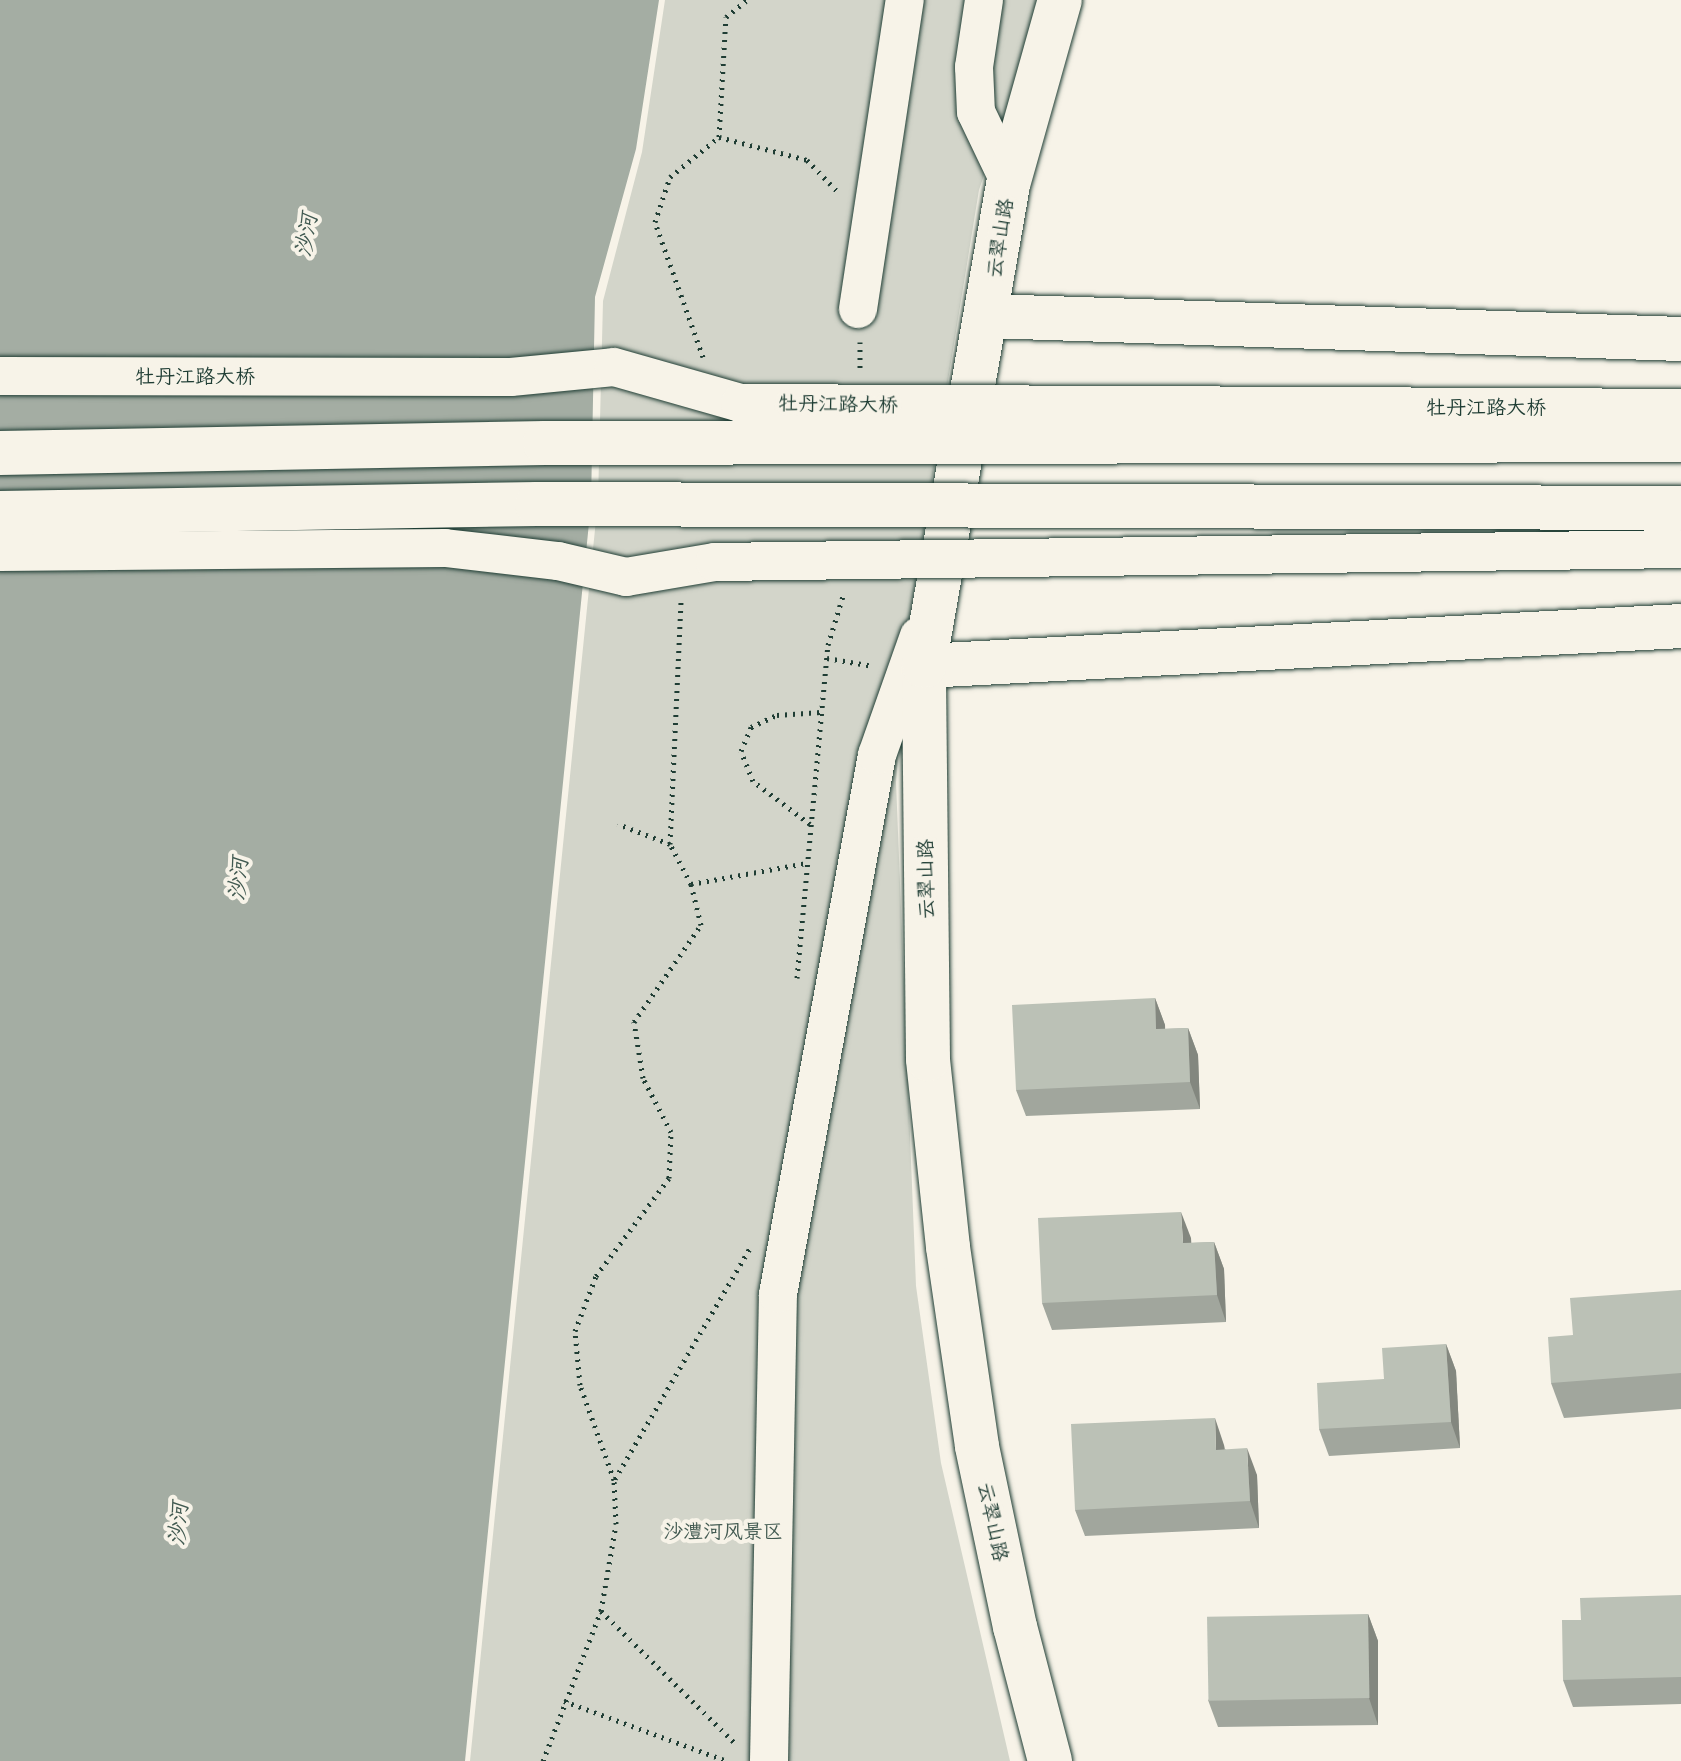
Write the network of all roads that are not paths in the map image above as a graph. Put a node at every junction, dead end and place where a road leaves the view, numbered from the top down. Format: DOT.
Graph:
graph roads {
  1 [pos="905,0"];
  2 [pos="984,0"];
  3 [pos="1060,0"];
  4 [pos="1009,181"];
  5 [pos="858,309"];
  6 [pos="988,316"];
  7 [pos="1681,339"];
  8 [pos="0,376"];
  9 [pos="1681,408"];
  10 [pos="1681,440"];
  11 [pos="0,453"];
  12 [pos="1681,508"];
  13 [pos="0,513"];
  14 [pos="1681,549"];
  15 [pos="0,552"];
  16 [pos="1681,626"];
  17 [pos="915,669"];
  18 [pos="756,1756"];
  19 [pos="1050,1761"];
  1 -- 5 [label="street"];
  2 -- 4 [label="street"];
  3 -- 4 [label="main road, 云翠山路"];
  4 -- 6 [label="main road, 云翠山路"];
  6 -- 7 [label="main road"];
  6 -- 17 [label="main road, 云翠山路"];
  8 -- 9 [label="street, 牡丹江路大桥, bridge"];
  10 -- 11 [label="main road, 牡丹江路大桥, bridge"];
  12 -- 13 [label="main road, bridge"];
  14 -- 15 [label="street, bridge"];
  16 -- 17 [label="main road"];
  17 -- 18 [label="street"];
  17 -- 19 [label="main road, 云翠山路"];
}
